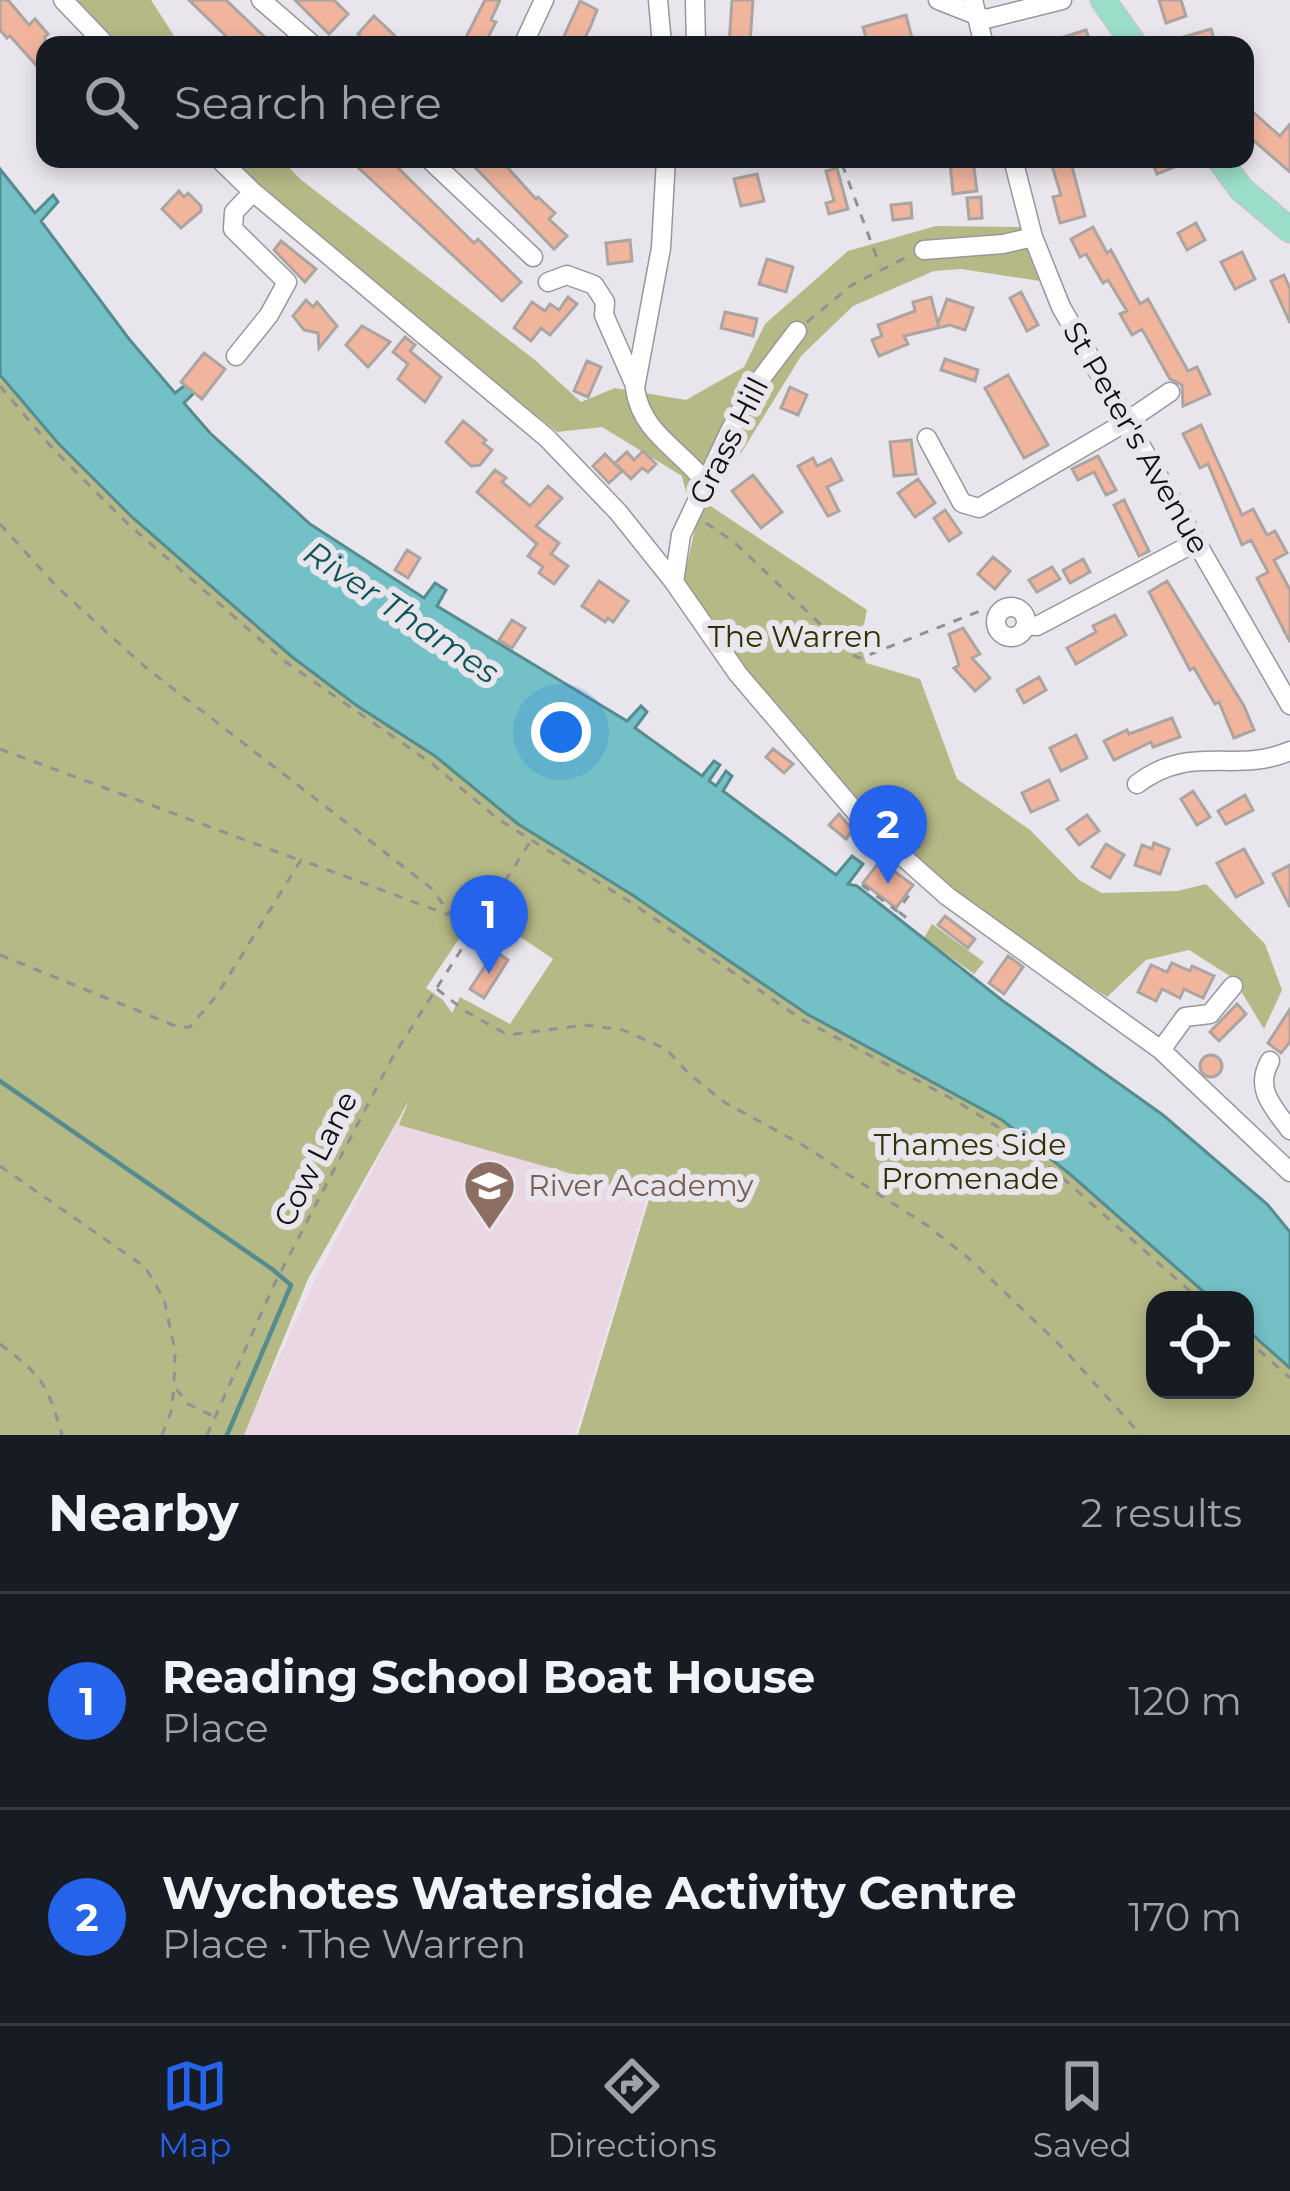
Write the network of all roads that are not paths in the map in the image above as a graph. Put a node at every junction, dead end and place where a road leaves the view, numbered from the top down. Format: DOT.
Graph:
graph roads {
  1 [pos="63,0"];
  2 [pos="261,0"];
  3 [pos="544,0"];
  4 [pos="658,0"];
  5 [pos="695,0"];
  6 [pos="938,0"];
  7 [pos="1062,0"];
  8 [pos="1103,0"];
  9 [pos="975,9"];
  10 [pos="97,36"];
  11 [pos="303,36"];
  12 [pos="527,36"];
  13 [pos="661,36"];
  14 [pos="696,36"];
  15 [pos="1129,36"];
  16 [pos="228,168"];
  17 [pos="438,168"];
  18 [pos="666,168"];
  19 [pos="1015,168"];
  20 [pos="1226,168"];
  21 [pos="253,193"];
  22 [pos="1290,230"];
  23 [pos="1033,237"];
  24 [pos="924,250"];
  25 [pos="533,257"];
  26 [pos="548,282"];
  27 [pos="797,331"];
  28 [pos="236,356"];
  29 [pos="635,388"];
  30 [pos="1170,392"];
  31 [pos="1126,422"];
  32 [pos="927,438"];
  33 [pos="706,483"];
  34 [pos="681,535"];
  35 [pos="1196,542"];
  36 [pos="645,546"];
  37 [pos="674,582"];
  38 [pos="997,616"];
  39 [pos="1290,705"];
  40 [pos="1290,751"];
  41 [pos="1137,784"];
  42 [pos="1233,986"];
  43 [pos="1161,1050"];
  44 [pos="1270,1061"];
  45 [pos="1290,1130"];
  46 [pos="1290,1172"];
  1 -- 10 [label="street"];
  2 -- 11 [label="street"];
  3 -- 12 [label="street"];
  4 -- 13 [label="street"];
  5 -- 14 [label="street"];
  6 -- 9 [label="street"];
  7 -- 9 [label="street"];
  8 -- 15 [label="main road"];
  16 -- 21 [label="street"];
  17 -- 25 [label="street"];
  18 -- 29 [label="street"];
  19 -- 23 [label="street, St Peter's Avenue"];
  20 -- 22 [label="main road"];
  21 -- 28 [label="street"];
  21 -- 36 [label="street"];
  23 -- 24 [label="street"];
  23 -- 31 [label="street, St Peter's Avenue"];
  26 -- 29 [label="street"];
  27 -- 33 [label="street, Grass Hill"];
  29 -- 33 [label="street"];
  30 -- 31 [label="street"];
  31 -- 32 [label="street"];
  31 -- 35 [label="street, St Peter's Avenue"];
  33 -- 34 [label="street, Grass Hill"];
  34 -- 36 [label="street, Grass Hill"];
  34 -- 37 [label="street, Grass Hill"];
  35 -- 38 [label="street"];
  35 -- 39 [label="street, St Peter's Avenue"];
  36 -- 37 [label="street"];
  37 -- 43 [label="street"];
  40 -- 41 [label="street"];
  42 -- 43 [label="street"];
  43 -- 46 [label="street"];
  44 -- 45 [label="street"];
}
